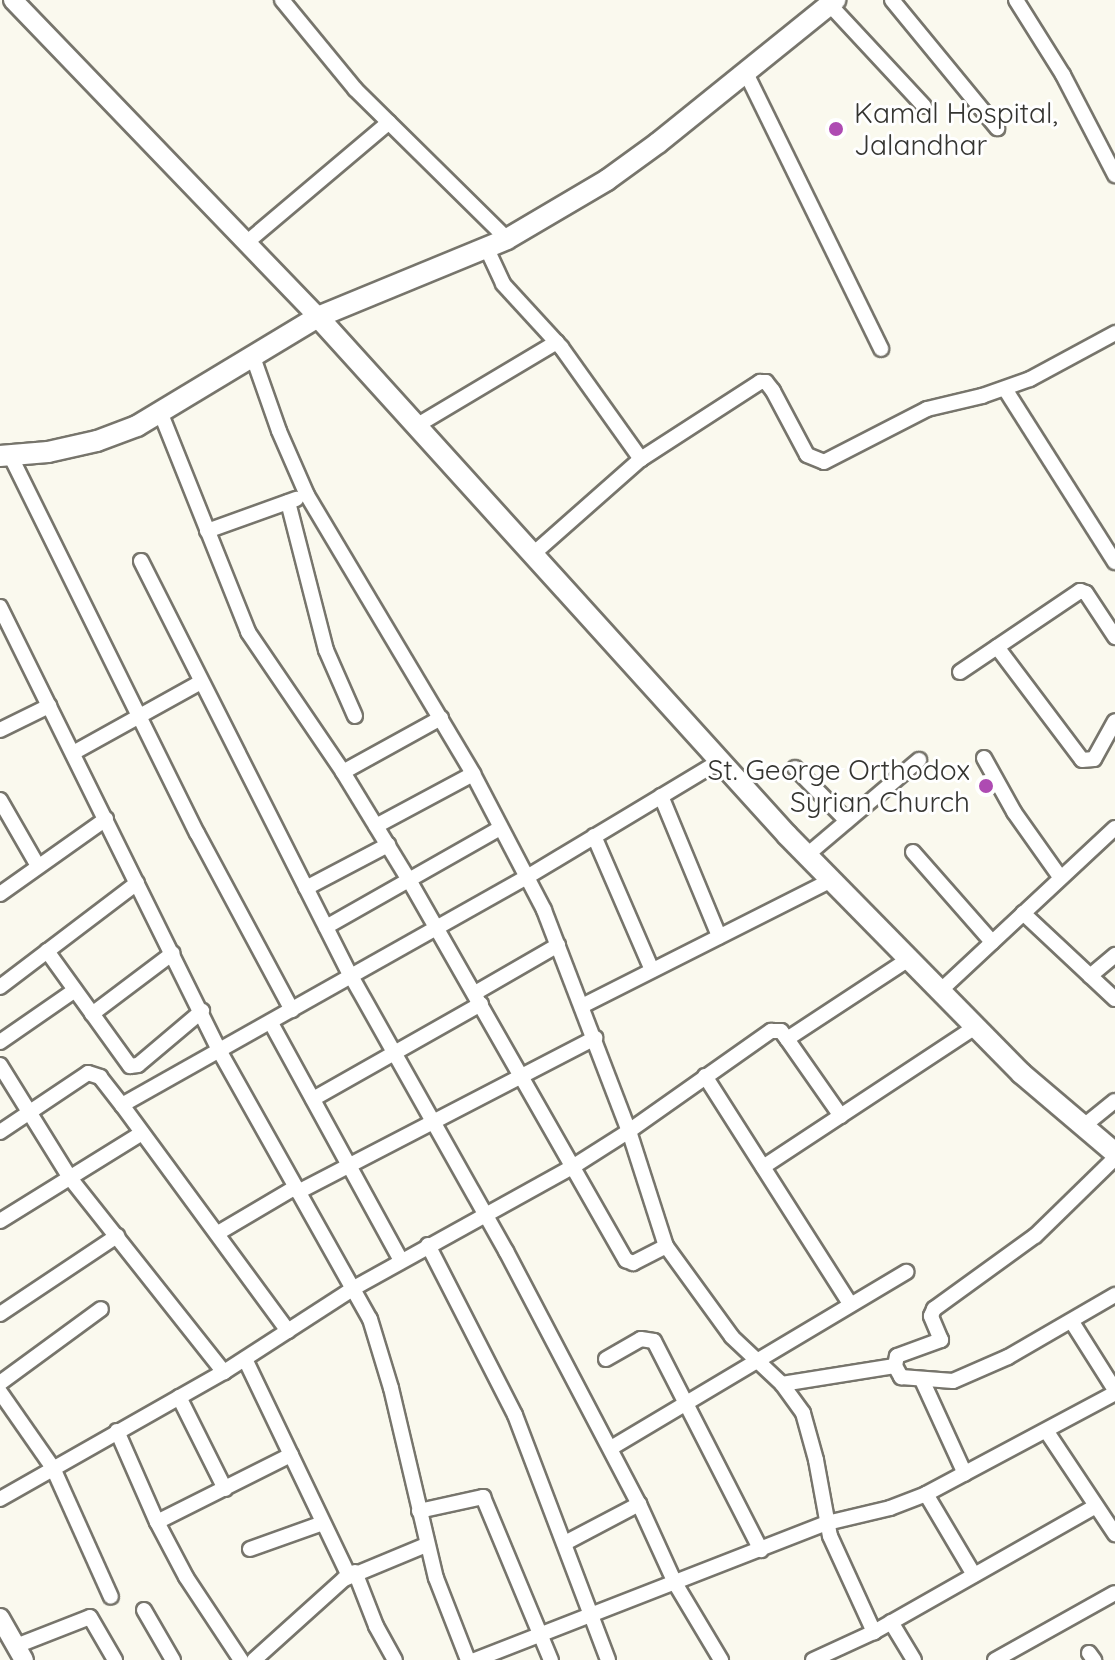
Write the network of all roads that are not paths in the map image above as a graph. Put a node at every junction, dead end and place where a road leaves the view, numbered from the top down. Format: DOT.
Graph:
graph roads {
  1 [pos="13,0"];
  2 [pos="282,0"];
  3 [pos="892,0"];
  4 [pos="1016,0"];
  5 [pos="833,2"];
  6 [pos="747,75"];
  7 [pos="924,106"];
  8 [pos="389,122"];
  9 [pos="997,128"];
  10 [pos="1115,175"];
  11 [pos="507,239"];
  12 [pos="246,243"];
  13 [pos="487,249"];
  14 [pos="318,317"];
  15 [pos="1115,333"];
  16 [pos="557,342"];
  17 [pos="881,349"];
  18 [pos="253,357"];
  19 [pos="1005,389"];
  20 [pos="161,414"];
  21 [pos="416,426"];
  22 [pos="5,456"];
  23 [pos="641,459"];
  24 [pos="307,495"];
  25 [pos="288,502"];
  26 [pos="207,531"];
  27 [pos="532,555"];
  28 [pos="141,561"];
  29 [pos="1115,562"];
  30 [pos="0,607"];
  31 [pos="6,636"];
  32 [pos="1115,637"];
  33 [pos="997,647"];
  34 [pos="960,672"];
  35 [pos="201,682"];
  36 [pos="49,706"];
  37 [pos="355,716"];
  38 [pos="139,718"];
  39 [pos="441,718"];
  40 [pos="1115,721"];
  41 [pos="0,730"];
  42 [pos="73,753"];
  43 [pos="984,758"];
  44 [pos="919,760"];
  45 [pos="720,761"];
  46 [pos="795,768"];
  47 [pos="343,772"];
  48 [pos="473,774"];
  49 [pos="661,796"];
  50 [pos="0,800"];
  51 [pos="106,819"];
  52 [pos="847,821"];
  53 [pos="376,826"];
  54 [pos="500,828"];
  55 [pos="1115,828"];
  56 [pos="594,836"];
  57 [pos="388,845"];
  58 [pos="913,852"];
  59 [pos="807,855"];
  60 [pos="38,866"];
  61 [pos="527,877"];
  62 [pos="1060,877"];
  63 [pos="409,880"];
  64 [pos="831,880"];
  65 [pos="137,883"];
  66 [pos="306,888"];
  67 [pos="0,894"];
  68 [pos="1023,913"];
  69 [pos="436,926"];
  70 [pos="326,927"];
  71 [pos="719,936"];
  72 [pos="992,942"];
  73 [pos="558,945"];
  74 [pos="47,951"];
  75 [pos="173,953"];
  76 [pos="1115,955"];
  77 [pos="909,959"];
  78 [pos="652,970"];
  79 [pos="351,976"];
  80 [pos="1090,976"];
  81 [pos="0,987"];
  82 [pos="75,990"];
  83 [pos="940,991"];
  84 [pos="478,998"];
  85 [pos="1115,999"];
  86 [pos="582,1006"];
  87 [pos="292,1010"];
  88 [pos="202,1011"];
  89 [pos="92,1014"];
  90 [pos="271,1023"];
  91 [pos="975,1027"];
  92 [pos="595,1038"];
  93 [pos="787,1039"];
  94 [pos="0,1042"];
  95 [pos="220,1052"];
  96 [pos="395,1053"];
  97 [pos="0,1065"];
  98 [pos="522,1075"];
  99 [pos="705,1076"];
  100 [pos="313,1099"];
  101 [pos="1115,1101"];
  102 [pos="122,1105"];
  103 [pos="29,1112"];
  104 [pos="841,1116"];
  105 [pos="433,1122"];
  106 [pos="1085,1125"];
  107 [pos="629,1131"];
  108 [pos="0,1132"];
  109 [pos="142,1133"];
  110 [pos="1115,1155"];
  111 [pos="349,1166"];
  112 [pos="574,1166"];
  113 [pos="763,1167"];
  114 [pos="70,1178"];
  115 [pos="296,1190"];
  116 [pos="485,1213"];
  117 [pos="0,1221"];
  118 [pos="218,1233"];
  119 [pos="117,1236"];
  120 [pos="428,1245"];
  121 [pos="666,1246"];
  122 [pos="401,1260"];
  123 [pos="906,1272"];
  124 [pos="354,1288"];
  125 [pos="1115,1295"];
  126 [pos="850,1304"];
  127 [pos="101,1309"];
  128 [pos="0,1314"];
  129 [pos="1072,1322"];
  130 [pos="288,1331"];
  131 [pos="245,1359"];
  132 [pos="606,1359"];
  133 [pos="755,1361"];
  134 [pos="895,1366"];
  135 [pos="224,1372"];
  136 [pos="922,1380"];
  137 [pos="0,1383"];
  138 [pos="782,1384"];
  139 [pos="0,1392"];
  140 [pos="1115,1392"];
  141 [pos="179,1397"];
  142 [pos="686,1404"];
  143 [pos="117,1431"];
  144 [pos="1047,1432"];
  145 [pos="611,1448"];
  146 [pos="291,1455"];
  147 [pos="53,1468"];
  148 [pos="965,1474"];
  149 [pos="225,1489"];
  150 [pos="926,1494"];
  151 [pos="0,1499"];
  152 [pos="639,1504"];
  153 [pos="1096,1506"];
  154 [pos="419,1511"];
  155 [pos="157,1522"];
  156 [pos="323,1523"];
  157 [pos="827,1523"];
  158 [pos="1115,1534"];
  159 [pos="565,1543"];
  160 [pos="426,1545"];
  161 [pos="250,1549"];
  162 [pos="761,1550"];
  163 [pos="352,1574"];
  164 [pos="974,1575"];
  165 [pos="675,1583"];
  166 [pos="1115,1593"];
  167 [pos="111,1597"];
  168 [pos="144,1610"];
  169 [pos="593,1616"];
  170 [pos="0,1618"];
  171 [pos="891,1622"];
  172 [pos="874,1632"];
  173 [pos="543,1636"];
  174 [pos="20,1653"];
  175 [pos="115,1660"];
  176 [pos="173,1660"];
  177 [pos="241,1660"];
  178 [pos="254,1660"];
  179 [pos="395,1660"];
  180 [pos="468,1660"];
  181 [pos="475,1660"];
  182 [pos="551,1660"];
  183 [pos="608,1660"];
  184 [pos="721,1660"];
  185 [pos="813,1660"];
  186 [pos="914,1660"];
  187 [pos="995,1660"];
  1 -- 12 [label="street"];
  2 -- 8 [label="street"];
  3 -- 9 [label="street"];
  4 -- 10 [label="street"];
  5 -- 6 [label="main road"];
  5 -- 7 [label="street"];
  6 -- 11 [label="main road"];
  6 -- 17 [label="street"];
  8 -- 11 [label="street"];
  8 -- 12 [label="street"];
  11 -- 13 [label="main road"];
  12 -- 14 [label="street"];
  13 -- 14 [label="main road"];
  13 -- 16 [label="street"];
  14 -- 18 [label="main road"];
  14 -- 21 [label="main road"];
  15 -- 19 [label="street"];
  16 -- 21 [label="street"];
  16 -- 23 [label="street"];
  18 -- 20 [label="main road"];
  18 -- 24 [label="street"];
  19 -- 23 [label="street"];
  19 -- 29 [label="street"];
  20 -- 22 [label="main road"];
  20 -- 26 [label="street"];
  21 -- 27 [label="main road"];
  22 -- 38 [label="street"];
  23 -- 27 [label="street"];
  24 -- 25 [label="street"];
  24 -- 39 [label="street"];
  25 -- 26 [label="street"];
  25 -- 37 [label="street"];
  26 -- 47 [label="street"];
  27 -- 45 [label="main road"];
  28 -- 35 [label="street"];
  30 -- 31 [label="street"];
  31 -- 36 [label="street"];
  32 -- 33 [label="street"];
  33 -- 34 [label="street"];
  33 -- 40 [label="street"];
  35 -- 38 [label="street"];
  35 -- 66 [label="street"];
  36 -- 41 [label="street"];
  36 -- 42 [label="street"];
  38 -- 42 [label="street"];
  38 -- 87 [label="street"];
  39 -- 47 [label="street"];
  39 -- 48 [label="street"];
  42 -- 51 [label="street"];
  43 -- 62 [label="street"];
  44 -- 52 [label="street"];
  45 -- 49 [label="street"];
  45 -- 59 [label="main road"];
  46 -- 52 [label="street"];
  47 -- 53 [label="street"];
  48 -- 53 [label="street"];
  48 -- 54 [label="street"];
  49 -- 56 [label="street"];
  49 -- 71 [label="street"];
  50 -- 60 [label="street"];
  51 -- 60 [label="street"];
  51 -- 65 [label="street"];
  52 -- 59 [label="street"];
  53 -- 57 [label="street"];
  54 -- 61 [label="street"];
  54 -- 63 [label="street"];
  55 -- 62 [label="street"];
  56 -- 61 [label="street"];
  56 -- 78 [label="street"];
  57 -- 63 [label="street"];
  57 -- 66 [label="street"];
  58 -- 72 [label="street"];
  59 -- 64 [label="main road"];
  60 -- 67 [label="street"];
  61 -- 69 [label="street"];
  61 -- 73 [label="street"];
  62 -- 68 [label="street"];
  63 -- 69 [label="street"];
  63 -- 70 [label="street"];
  64 -- 71 [label="street"];
  64 -- 77 [label="main road"];
  65 -- 74 [label="street"];
  65 -- 75 [label="street"];
  66 -- 70 [label="street"];
  68 -- 72 [label="street"];
  68 -- 80 [label="street"];
  69 -- 79 [label="street"];
  69 -- 84 [label="street"];
  70 -- 79 [label="street"];
  71 -- 78 [label="street"];
  72 -- 83 [label="street"];
  73 -- 84 [label="street"];
  73 -- 86 [label="street"];
  74 -- 81 [label="street"];
  74 -- 82 [label="street"];
  75 -- 88 [label="street"];
  75 -- 89 [label="street"];
  76 -- 80 [label="street"];
  77 -- 83 [label="main road"];
  77 -- 93 [label="street"];
  78 -- 86 [label="street"];
  79 -- 87 [label="street"];
  79 -- 96 [label="street"];
  80 -- 85 [label="street"];
  82 -- 89 [label="street"];
  82 -- 94 [label="street"];
  83 -- 91 [label="main road"];
  84 -- 96 [label="street"];
  84 -- 98 [label="street"];
  86 -- 92 [label="street"];
  87 -- 90 [label="street"];
  88 -- 89 [label="street"];
  88 -- 95 [label="street"];
  90 -- 95 [label="street"];
  90 -- 100 [label="street"];
  91 -- 104 [label="street"];
  91 -- 106 [label="main road"];
  92 -- 98 [label="street"];
  92 -- 107 [label="street"];
  93 -- 99 [label="street"];
  93 -- 104 [label="street"];
  95 -- 102 [label="street"];
  95 -- 115 [label="street"];
  96 -- 100 [label="street"];
  96 -- 105 [label="street"];
  97 -- 103 [label="street"];
  98 -- 105 [label="street"];
  98 -- 112 [label="street"];
  99 -- 107 [label="street"];
  99 -- 113 [label="street"];
  100 -- 111 [label="street"];
  101 -- 106 [label="street"];
  102 -- 103 [label="street"];
  102 -- 109 [label="street"];
  103 -- 108 [label="street"];
  103 -- 114 [label="street"];
  104 -- 113 [label="street"];
  105 -- 111 [label="street"];
  105 -- 116 [label="street"];
  106 -- 110 [label="main road"];
  107 -- 112 [label="street"];
  107 -- 121 [label="street"];
  109 -- 114 [label="street"];
  109 -- 118 [label="street"];
  110 -- 134 [label="street"];
  111 -- 115 [label="street"];
  111 -- 122 [label="street"];
  112 -- 116 [label="street"];
  112 -- 121 [label="street"];
  113 -- 126 [label="street"];
  114 -- 117 [label="street"];
  114 -- 119 [label="street"];
  115 -- 118 [label="street"];
  115 -- 124 [label="street"];
  116 -- 120 [label="street"];
  116 -- 145 [label="street"];
  118 -- 130 [label="street"];
  119 -- 128 [label="street"];
  119 -- 135 [label="street"];
  120 -- 122 [label="street"];
  120 -- 159 [label="street"];
  121 -- 133 [label="street"];
  122 -- 124 [label="street"];
  123 -- 126 [label="street"];
  124 -- 130 [label="street"];
  124 -- 154 [label="street"];
  125 -- 129 [label="street"];
  126 -- 133 [label="street"];
  127 -- 137 [label="street"];
  129 -- 136 [label="street"];
  129 -- 140 [label="street"];
  130 -- 131 [label="street"];
  131 -- 135 [label="street"];
  131 -- 146 [label="street"];
  132 -- 142 [label="street"];
  133 -- 138 [label="street"];
  133 -- 142 [label="street"];
  134 -- 136 [label="street"];
  134 -- 138 [label="street"];
  135 -- 141 [label="street"];
  136 -- 148 [label="street"];
  138 -- 157 [label="street"];
  139 -- 147 [label="street"];
  140 -- 144 [label="street"];
  141 -- 143 [label="street"];
  141 -- 149 [label="street"];
  142 -- 145 [label="street"];
  142 -- 162 [label="street"];
  143 -- 147 [label="street"];
  143 -- 155 [label="street"];
  144 -- 148 [label="street"];
  144 -- 153 [label="street"];
  145 -- 152 [label="street"];
  146 -- 149 [label="street"];
  146 -- 156 [label="street"];
  147 -- 151 [label="street"];
  147 -- 167 [label="street"];
  148 -- 150 [label="street"];
  149 -- 155 [label="street"];
  150 -- 157 [label="street"];
  150 -- 164 [label="street"];
  152 -- 159 [label="street"];
  152 -- 165 [label="street"];
  153 -- 158 [label="street"];
  153 -- 164 [label="street"];
  154 -- 160 [label="street"];
  154 -- 173 [label="street"];
  155 -- 177 [label="street"];
  156 -- 161 [label="street"];
  156 -- 163 [label="street"];
  157 -- 162 [label="street"];
  157 -- 172 [label="street"];
  159 -- 169 [label="street"];
  160 -- 163 [label="street"];
  160 -- 180 [label="street"];
  162 -- 165 [label="street"];
  163 -- 178 [label="street"];
  163 -- 179 [label="street"];
  164 -- 171 [label="street"];
  165 -- 169 [label="street"];
  165 -- 184 [label="street"];
  166 -- 187 [label="street"];
  168 -- 176 [label="street"];
  169 -- 173 [label="street"];
  169 -- 183 [label="street"];
  170 -- 174 [label="street"];
  171 -- 172 [label="street"];
  171 -- 186 [label="street"];
  172 -- 185 [label="street"];
  173 -- 181 [label="street"];
  173 -- 182 [label="street"];
  174 -- 175 [label="street"];
}
